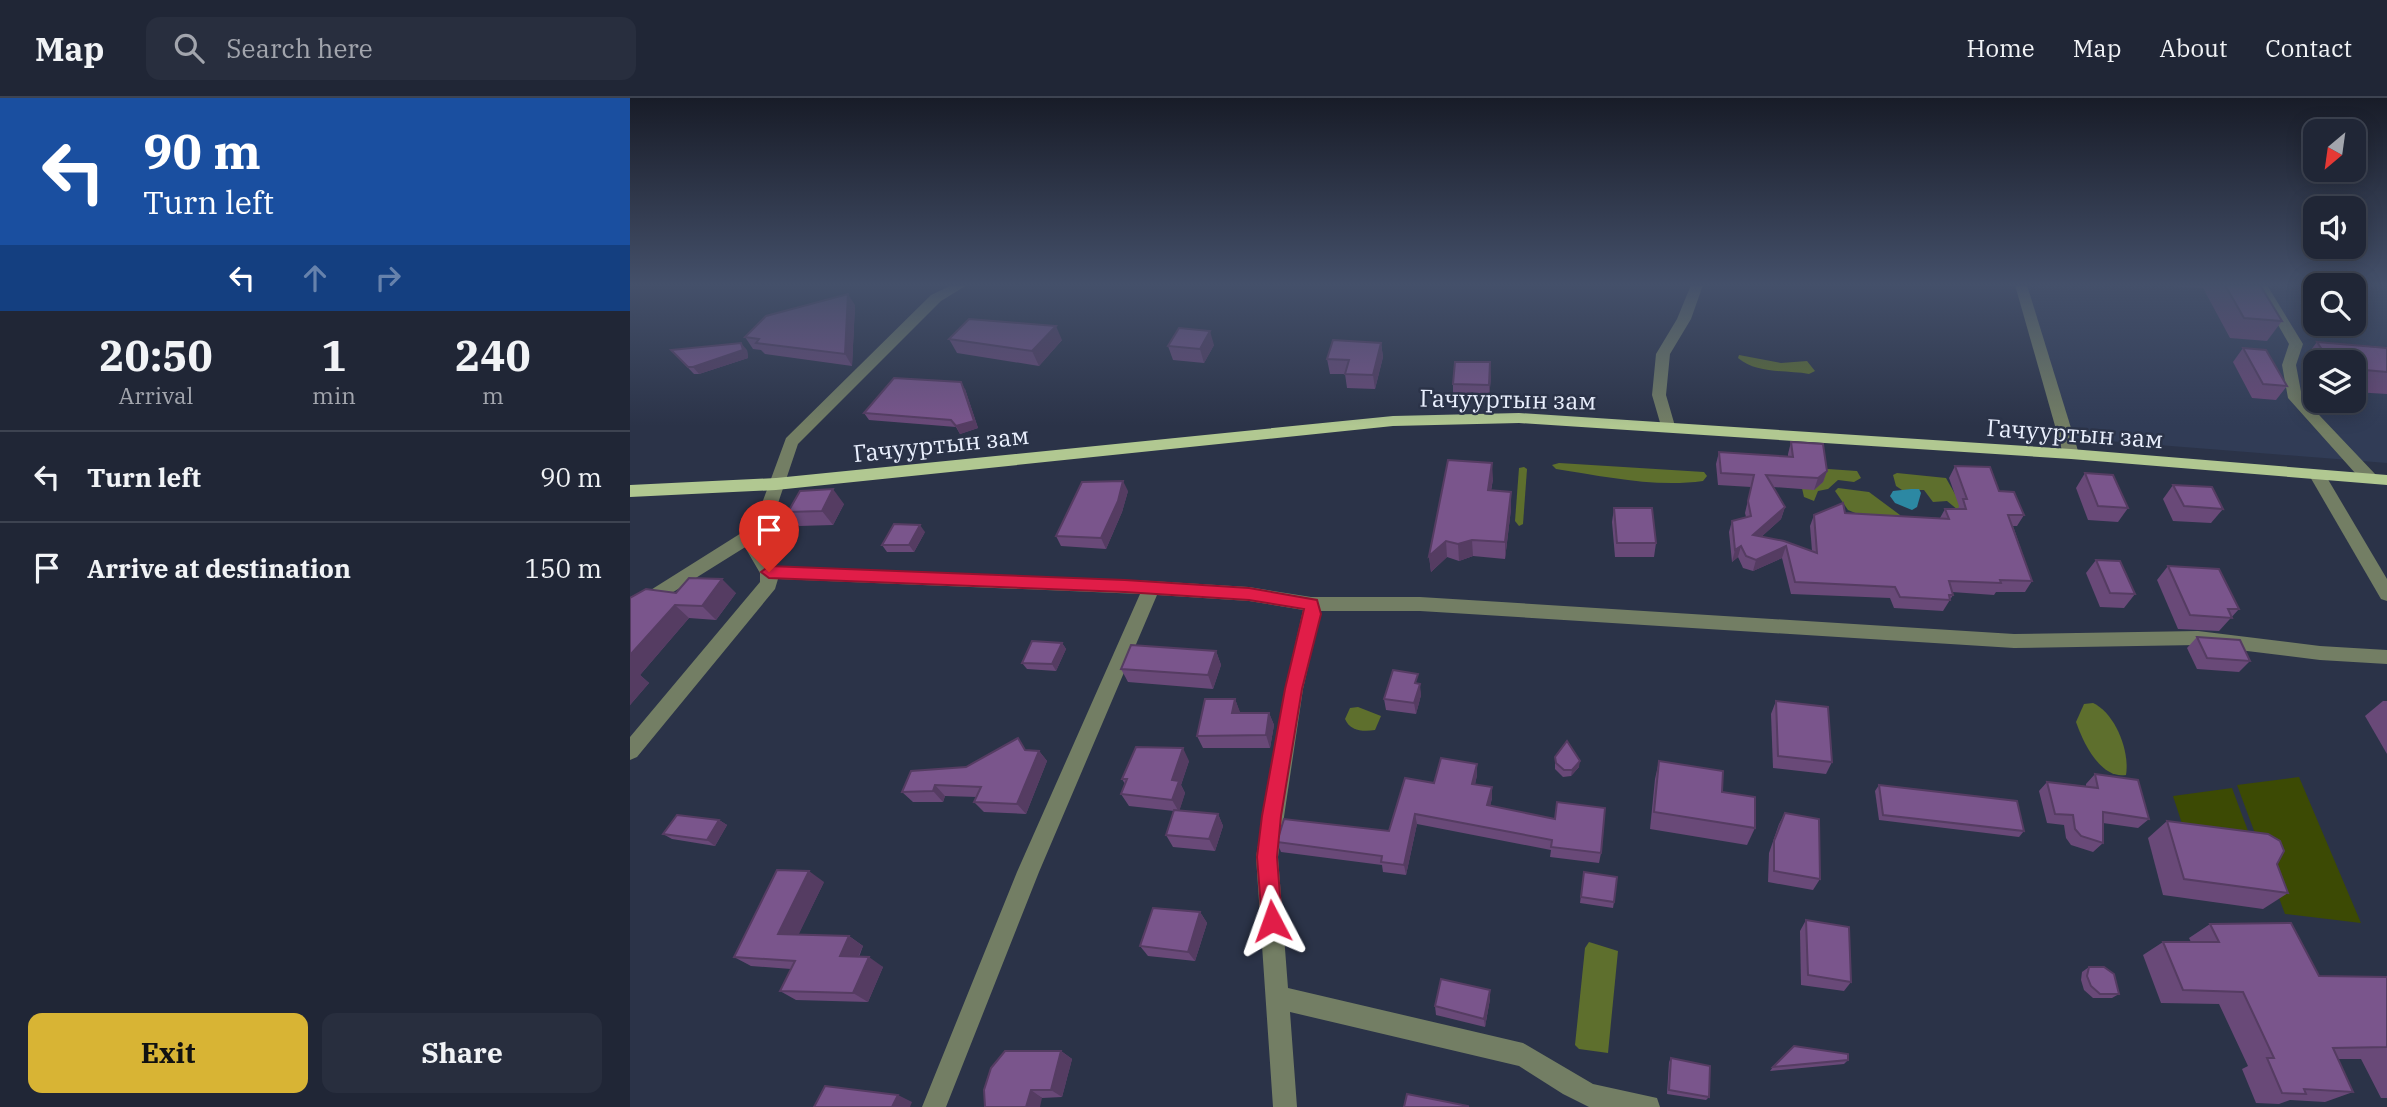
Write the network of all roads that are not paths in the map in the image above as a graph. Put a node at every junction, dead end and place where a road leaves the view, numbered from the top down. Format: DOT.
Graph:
graph roads {
  1 [pos="902,332"];
  2 [pos="1676,332"];
  3 [pos="2035,332"];
  4 [pos="2290,332"];
  5 [pos="1668,426"];
  6 [pos="2071,454"];
  7 [pos="2317,475"];
  8 [pos="2370,479"];
  9 [pos="2387,480"];
  10 [pos="776,484"];
  11 [pos="630,491"];
  12 [pos="764,527"];
  13 [pos="769,572"];
  14 [pos="1151,588"];
  15 [pos="2387,594"];
  16 [pos="1311,604"];
  17 [pos="630,612"];
  18 [pos="2387,657"];
  19 [pos="630,751"];
  20 [pos="1277,997"];
  21 [pos="934,1107"];
  22 [pos="1286,1107"];
  23 [pos="1648,1107"];
  1 -- 10 [label="street"];
  2 -- 5 [label="street"];
  3 -- 6 [label="street"];
  4 -- 8 [label="street"];
  5 -- 6 [label="main road, Гачууртын зам"];
  5 -- 10 [label="main road, Гачууртын зам"];
  6 -- 7 [label="main road, Гачууртын зам"];
  7 -- 8 [label="main road, Гачууртын зам"];
  7 -- 15 [label="street"];
  8 -- 9 [label="main road, Гачууртын зам"];
  10 -- 11 [label="main road, Гачууртын зам"];
  10 -- 12 [label="street"];
  12 -- 13 [label="street"];
  12 -- 17 [label="street"];
  13 -- 14 [label="street"];
  13 -- 19 [label="street"];
  14 -- 16 [label="street"];
  14 -- 21 [label="street"];
  16 -- 18 [label="street"];
  16 -- 20 [label="street"];
  20 -- 22 [label="street"];
  20 -- 23 [label="street"];
}
